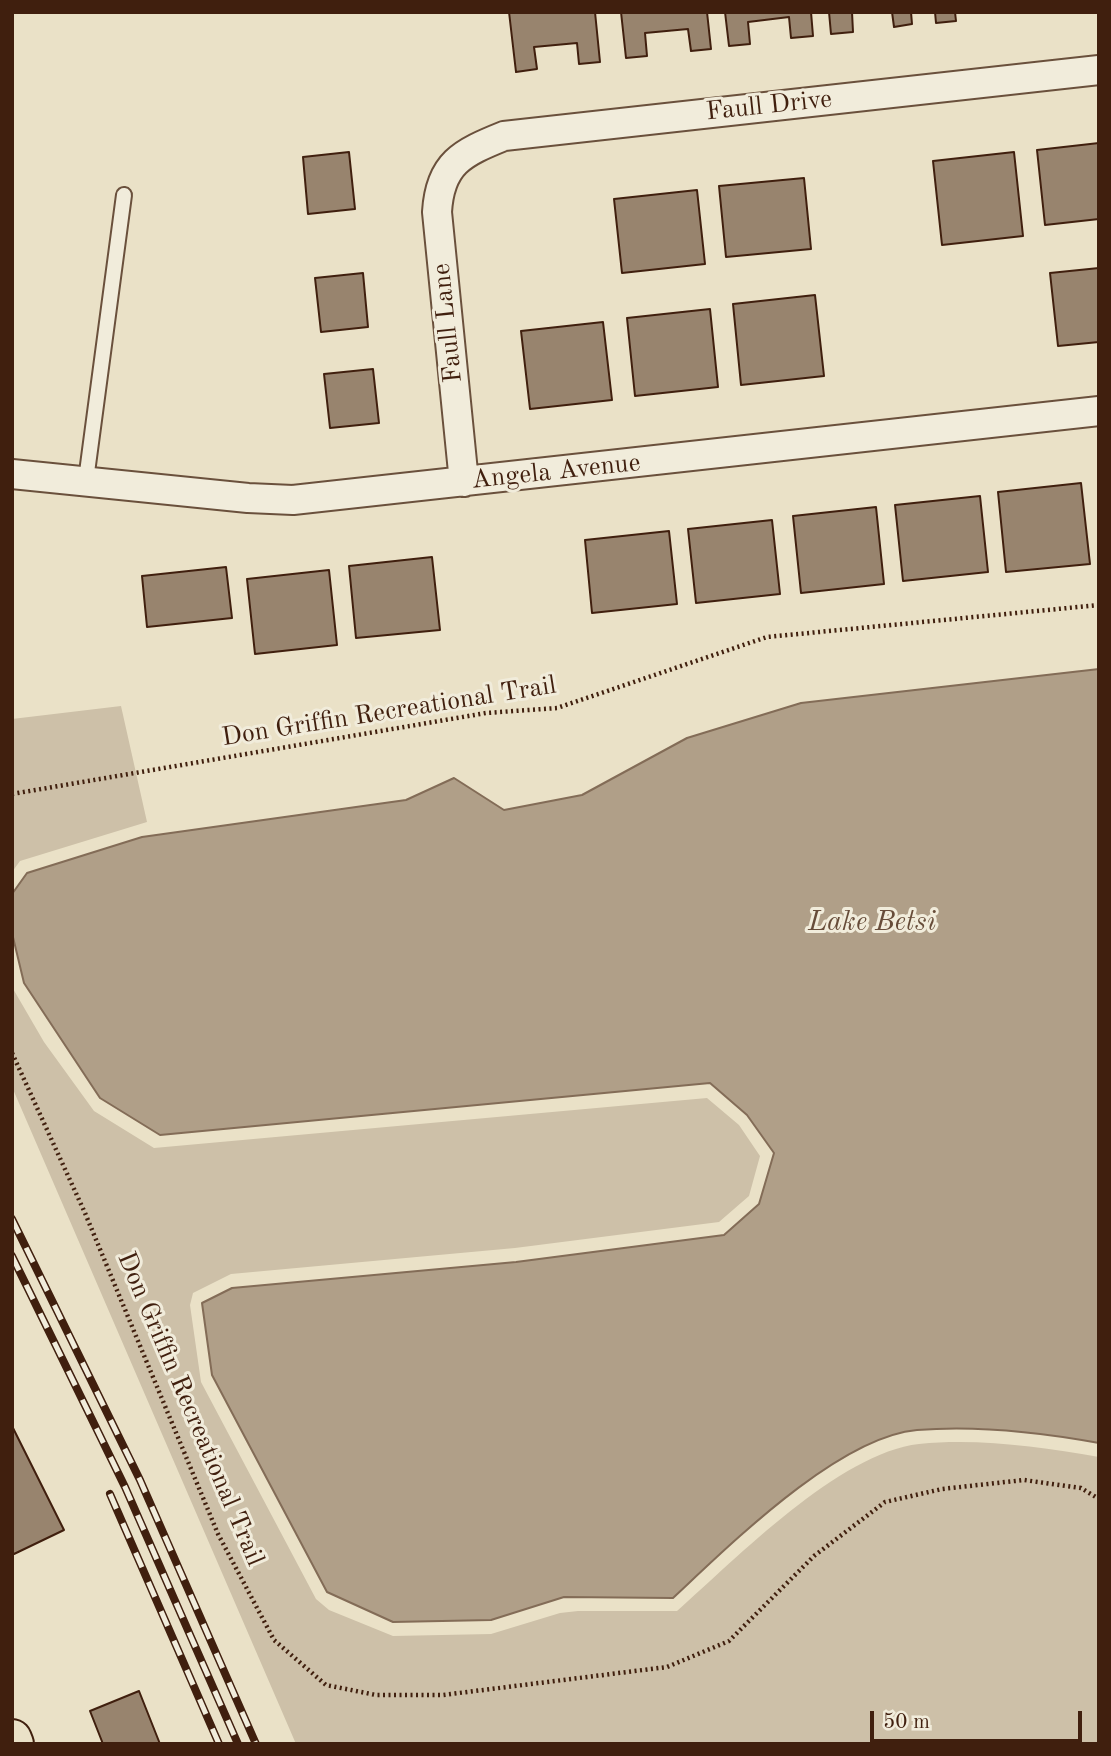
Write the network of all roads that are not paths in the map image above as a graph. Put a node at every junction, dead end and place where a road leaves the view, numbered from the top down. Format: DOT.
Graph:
graph roads {
  1 [pos="1099,70"];
  2 [pos="449,167"];
  3 [pos="124,195"];
  4 [pos="1099,411"];
  5 [pos="12,474"];
  6 [pos="86,480"];
  7 [pos="464,482"];
  1 -- 2 [label="street, Faull Drive"];
  2 -- 7 [label="street, Faull Lane"];
  3 -- 6 [label="lane"];
  4 -- 7 [label="street, Angela Avenue"];
  5 -- 6 [label="street, Angela Avenue"];
  6 -- 7 [label="street, Angela Avenue"];
}
